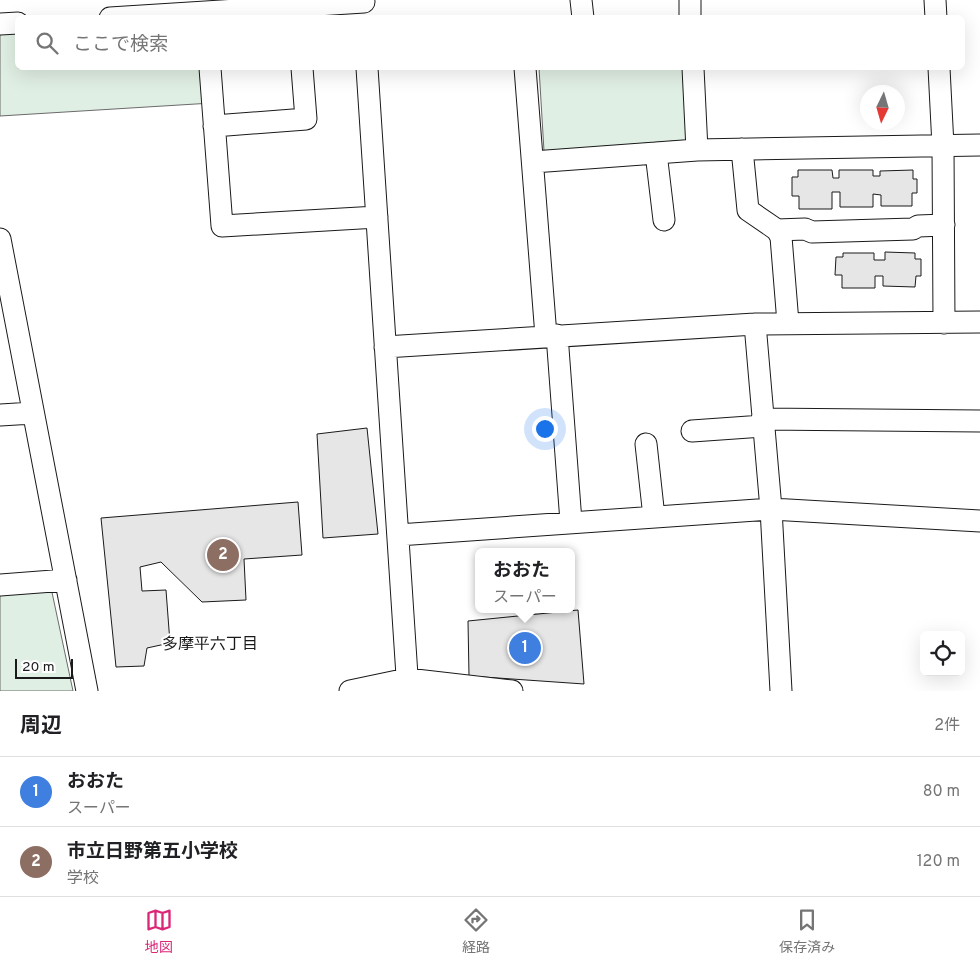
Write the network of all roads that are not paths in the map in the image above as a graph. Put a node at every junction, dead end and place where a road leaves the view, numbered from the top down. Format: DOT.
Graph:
graph roads {
  1 [pos="581,0"];
  2 [pos="690,0"];
  3 [pos="935,0"];
  4 [pos="364,6"];
  5 [pos="297,12"];
  6 [pos="206,15"];
  7 [pos="583,15"];
  8 [pos="690,15"];
  9 [pos="936,15"];
  10 [pos="15,23"];
  11 [pos="0,24"];
  12 [pos="210,70"];
  13 [pos="302,70"];
  14 [pos="367,70"];
  15 [pos="525,70"];
  16 [pos="693,70"];
  17 [pos="939,70"];
  18 [pos="214,126"];
  19 [pos="980,145"];
  20 [pos="943,146"];
  21 [pos="697,150"];
  22 [pos="742,150"];
  23 [pos="656,153"];
  24 [pos="532,162"];
  25 [pos="377,217"];
  26 [pos="664,220"];
  27 [pos="944,225"];
  28 [pos="777,230"];
  29 [pos="0,239"];
  30 [pos="980,322"];
  31 [pos="788,323"];
  32 [pos="944,323"];
  33 [pos="755,324"];
  34 [pos="551,335"];
  35 [pos="385,347"];
  36 [pos="33,413"];
  37 [pos="0,415"];
  38 [pos="980,421"];
  39 [pos="762,422"];
  40 [pos="692,431"];
  41 [pos="646,444"];
  42 [pos="771,509"];
  43 [pos="654,516"];
  44 [pos="980,521"];
  45 [pos="570,522"];
  46 [pos="398,535"];
  47 [pos="66,580"];
  48 [pos="0,585"];
  49 [pos="408,685"];
  50 [pos="87,691"];
  51 [pos="350,691"];
  52 [pos="512,691"];
  53 [pos="781,691"];
  1 -- 7 [label="street"];
  2 -- 8 [label="street"];
  3 -- 9 [label="street"];
  4 -- 5 [label="street"];
  5 -- 6 [label="street"];
  10 -- 11 [label="street"];
  12 -- 18 [label="street"];
  13 -- 18 [label="street"];
  14 -- 25 [label="street"];
  15 -- 24 [label="street"];
  16 -- 21 [label="street"];
  17 -- 20 [label="street"];
  18 -- 25 [label="street"];
  19 -- 20 [label="street"];
  20 -- 22 [label="street"];
  20 -- 27 [label="street"];
  21 -- 22 [label="street"];
  21 -- 23 [label="street"];
  22 -- 28 [label="street"];
  23 -- 24 [label="street"];
  23 -- 26 [label="street"];
  24 -- 34 [label="street"];
  25 -- 35 [label="street"];
  27 -- 28 [label="street"];
  27 -- 32 [label="street"];
  28 -- 31 [label="street"];
  29 -- 36 [label="street"];
  30 -- 32 [label="street"];
  31 -- 32 [label="street"];
  31 -- 33 [label="street"];
  33 -- 34 [label="street"];
  33 -- 39 [label="street"];
  34 -- 35 [label="street"];
  34 -- 45 [label="street"];
  35 -- 46 [label="street"];
  36 -- 37 [label="street"];
  36 -- 47 [label="street"];
  38 -- 39 [label="street"];
  39 -- 40 [label="street"];
  39 -- 42 [label="street"];
  41 -- 43 [label="street"];
  42 -- 43 [label="street"];
  42 -- 44 [label="street"];
  42 -- 53 [label="street"];
  43 -- 45 [label="street"];
  45 -- 46 [label="street"];
  46 -- 49 [label="street"];
  47 -- 48 [label="street"];
  47 -- 50 [label="street"];
  49 -- 51 [label="street"];
  49 -- 52 [label="street"];
}
